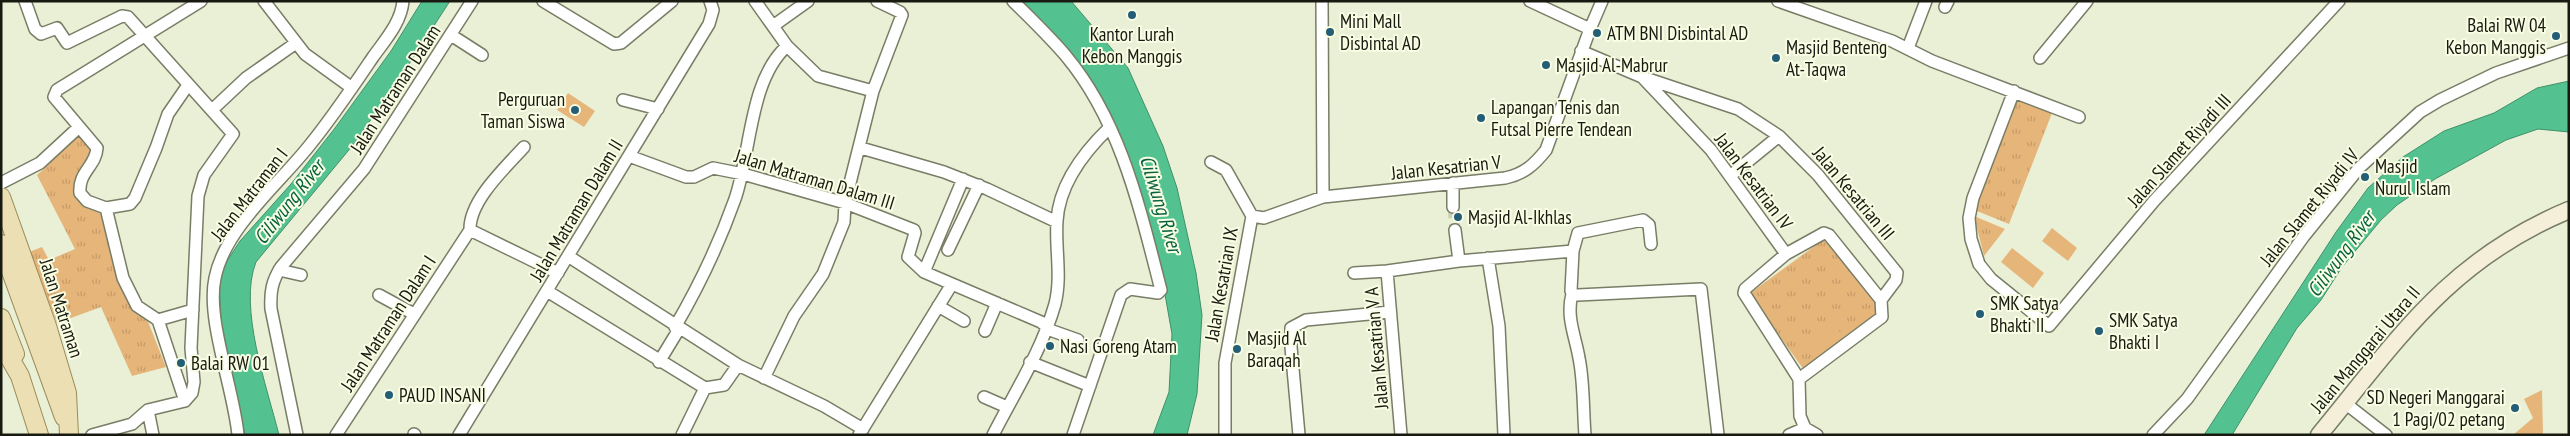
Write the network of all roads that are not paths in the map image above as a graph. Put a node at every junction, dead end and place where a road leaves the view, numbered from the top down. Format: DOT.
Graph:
graph roads {
  1 [pos="25,1"];
  2 [pos="201,1"];
  3 [pos="264,1"];
  4 [pos="403,1"];
  5 [pos="472,1"];
  6 [pos="543,1"];
  7 [pos="672,1"];
  8 [pos="710,1"];
  9 [pos="755,1"];
  10 [pos="808,1"];
  11 [pos="877,1"];
  12 [pos="1014,1"];
  13 [pos="1322,1"];
  14 [pos="1530,1"];
  15 [pos="1602,1"];
  16 [pos="1778,1"];
  17 [pos="1926,1"];
  18 [pos="2086,1"];
  19 [pos="2339,1"];
  20 [pos="773,26"];
  21 [pos="1590,29"];
  22 [pos="451,35"];
  23 [pos="145,37"];
  24 [pos="296,43"];
  25 [pos="787,46"];
  26 [pos="1908,48"];
  27 [pos="2569,48"];
  28 [pos="1581,51"];
  29 [pos="482,55"];
  30 [pos="2040,58"];
  31 [pos="1642,76"];
  32 [pos="188,85"];
  33 [pos="352,88"];
  34 [pos="873,91"];
  35 [pos="2014,91"];
  36 [pos="623,100"];
  37 [pos="214,109"];
  38 [pos="658,109"];
  39 [pos="2079,117"];
  40 [pos="79,127"];
  41 [pos="1110,127"];
  42 [pos="1780,136"];
  43 [pos="524,147"];
  44 [pos="861,148"];
  45 [pos="629,156"];
  46 [pos="1211,162"];
  47 [pos="742,174"];
  48 [pos="1730,176"];
  49 [pos="963,179"];
  50 [pos="1,183"];
  51 [pos="1453,183"];
  52 [pos="979,185"];
  53 [pos="1,197"];
  54 [pos="1324,197"];
  55 [pos="845,203"];
  56 [pos="1453,207"];
  57 [pos="106,208"];
  58 [pos="2569,210"];
  59 [pos="1252,216"];
  60 [pos="1057,222"];
  61 [pos="470,230"];
  62 [pos="1455,230"];
  63 [pos="1,244"];
  64 [pos="1651,244"];
  65 [pos="948,250"];
  66 [pos="1573,251"];
  67 [pos="1786,254"];
  68 [pos="568,256"];
  69 [pos="1488,258"];
  70 [pos="1459,261"];
  71 [pos="279,270"];
  72 [pos="1387,271"];
  73 [pos="924,272"];
  74 [pos="558,273"];
  75 [pos="1354,273"];
  76 [pos="301,275"];
  77 [pos="952,284"];
  78 [pos="547,291"];
  79 [pos="1572,294"];
  80 [pos="379,295"];
  81 [pos="1881,300"];
  82 [pos="997,304"];
  83 [pos="938,306"];
  84 [pos="194,310"];
  85 [pos="1390,312"];
  86 [pos="414,314"];
  87 [pos="1,318"];
  88 [pos="158,320"];
  89 [pos="964,321"];
  90 [pos="677,328"];
  91 [pos="1047,328"];
  92 [pos="985,331"];
  93 [pos="1078,340"];
  94 [pos="1,343"];
  95 [pos="659,362"];
  96 [pos="1030,362"];
  97 [pos="738,365"];
  98 [pos="20,376"];
  99 [pos="764,378"];
  100 [pos="1799,378"];
  101 [pos="1090,386"];
  102 [pos="705,388"];
  103 [pos="188,397"];
  104 [pos="984,397"];
  105 [pos="2345,404"];
  106 [pos="1007,407"];
  107 [pos="148,410"];
  108 [pos="1805,428"];
  109 [pos="68,429"];
  110 [pos="861,432"];
  111 [pos="39,435"];
  112 [pos="92,435"];
  113 [pos="153,435"];
  114 [pos="238,435"];
  115 [pos="297,435"];
  116 [pos="336,435"];
  117 [pos="459,435"];
  118 [pos="682,435"];
  119 [pos="993,435"];
  120 [pos="1073,435"];
  121 [pos="1226,435"];
  122 [pos="1299,435"];
  123 [pos="1402,435"];
  124 [pos="1504,435"];
  125 [pos="1586,435"];
  126 [pos="1718,435"];
  127 [pos="1789,435"];
  128 [pos="1817,435"];
  129 [pos="2153,435"];
  130 [pos="2319,435"];
  131 [pos="2386,435"];
  1 -- 23 [label="street"];
  2 -- 23 [label="street"];
  3 -- 24 [label="street"];
  4 -- 33 [label="street, Jalan Matraman I"];
  5 -- 22 [label="street, Jalan Matraman Dalam"];
  6 -- 7 [label="street"];
  8 -- 38 [label="street, Jalan Matraman Dalam II"];
  9 -- 20 [label="street"];
  10 -- 20 [label="street"];
  11 -- 34 [label="street"];
  12 -- 41 [label="street"];
  13 -- 54 [label="street"];
  14 -- 21 [label="street"];
  15 -- 21 [label="street, Jalan Kesatrian V"];
  16 -- 26 [label="street"];
  17 -- 26 [label="street"];
  18 -- 30 [label="street"];
  19 -- 35 [label="street, Jalan Slamet Riyadi III"];
  20 -- 25 [label="street"];
  21 -- 28 [label="street, Jalan Kesatrian V"];
  22 -- 29 [label="street"];
  22 -- 71 [label="street, Jalan Matraman Dalam"];
  23 -- 32 [label="street"];
  23 -- 40 [label="street"];
  24 -- 33 [label="street"];
  24 -- 37 [label="street"];
  25 -- 34 [label="street"];
  25 -- 47 [label="street"];
  26 -- 35 [label="street"];
  27 -- 129 [label="street, Jalan Slamet Riyadi IV"];
  28 -- 31 [label="street, Jalan Kesatrian III"];
  28 -- 51 [label="street, Jalan Kesatrian V"];
  31 -- 42 [label="street, Jalan Kesatrian III"];
  31 -- 48 [label="street, Jalan Kesatrian IV"];
  32 -- 37 [label="street"];
  32 -- 57 [label="street"];
  33 -- 114 [label="street, Jalan Matraman I"];
  34 -- 44 [label="street"];
  35 -- 39 [label="street"];
  36 -- 38 [label="street"];
  37 -- 84 [label="street"];
  38 -- 45 [label="street, Jalan Matraman Dalam II"];
  40 -- 50 [label="street"];
  40 -- 57 [label="street"];
  41 -- 60 [label="street"];
  41 -- 101 [label="street"];
  42 -- 48 [label="street"];
  42 -- 81 [label="street, Jalan Kesatrian III"];
  43 -- 61 [label="street"];
  44 -- 49 [label="street"];
  44 -- 55 [label="street"];
  45 -- 47 [label="street, Jalan Matraman Dalam III"];
  45 -- 68 [label="street, Jalan Matraman Dalam II"];
  46 -- 59 [label="street"];
  47 -- 55 [label="street, Jalan Matraman Dalam III"];
  47 -- 90 [label="street"];
  48 -- 67 [label="street, Jalan Kesatrian IV"];
  49 -- 52 [label="street"];
  49 -- 73 [label="street"];
  51 -- 54 [label="street, Jalan Kesatrian V"];
  51 -- 56 [label="street"];
  52 -- 60 [label="street"];
  52 -- 65 [label="street"];
  53 -- 109 [label="main road, Jalan Matraman"];
  54 -- 59 [label="street, Jalan Kesatrian IX"];
  55 -- 73 [label="street, Jalan Matraman Dalam III"];
  55 -- 99 [label="street"];
  57 -- 88 [label="street"];
  58 -- 105 [label="street, Jalan Manggarai Utara II"];
  59 -- 121 [label="street, Jalan Kesatrian IX"];
  60 -- 91 [label="street"];
  61 -- 74 [label="street"];
  61 -- 86 [label="street, Jalan Matraman Dalam I"];
  62 -- 70 [label="street"];
  63 -- 109 [label="main road"];
  64 -- 66 [label="street"];
  66 -- 69 [label="street, Jalan Kesatrian V A"];
  66 -- 79 [label="street"];
  67 -- 81 [label="street"];
  67 -- 100 [label="street, Jalan Kesatrian IV"];
  68 -- 74 [label="street, Jalan Matraman Dalam II"];
  68 -- 90 [label="street"];
  69 -- 70 [label="street, Jalan Kesatrian V A"];
  69 -- 124 [label="street"];
  70 -- 72 [label="street, Jalan Kesatrian V A"];
  71 -- 76 [label="street"];
  71 -- 115 [label="street, Jalan Matraman Dalam"];
  72 -- 75 [label="street"];
  72 -- 85 [label="street, Jalan Kesatrian V A"];
  73 -- 77 [label="street, Jalan Matraman Dalam III"];
  74 -- 78 [label="street, Jalan Matraman Dalam II"];
  77 -- 82 [label="street, Jalan Matraman Dalam III"];
  77 -- 83 [label="street"];
  78 -- 95 [label="street"];
  78 -- 117 [label="street, Jalan Matraman Dalam II"];
  79 -- 125 [label="street"];
  79 -- 126 [label="street"];
  80 -- 86 [label="street"];
  81 -- 100 [label="street, Jalan Kesatrian III"];
  82 -- 91 [label="street, Jalan Matraman Dalam III"];
  82 -- 92 [label="street"];
  83 -- 89 [label="street"];
  83 -- 110 [label="street"];
  84 -- 88 [label="street"];
  84 -- 103 [label="street"];
  85 -- 122 [label="street"];
  85 -- 123 [label="street, Jalan Kesatrian V A"];
  86 -- 116 [label="street, Jalan Matraman Dalam I"];
  87 -- 98 [label="main road"];
  88 -- 103 [label="street"];
  90 -- 95 [label="street"];
  90 -- 97 [label="street"];
  91 -- 93 [label="street, Jalan Matraman Dalam III"];
  91 -- 96 [label="street"];
  94 -- 98 [label="main road"];
  95 -- 102 [label="street"];
  96 -- 101 [label="street"];
  96 -- 106 [label="street"];
  97 -- 99 [label="street"];
  97 -- 102 [label="street"];
  98 -- 111 [label="main road"];
  99 -- 110 [label="street"];
  100 -- 108 [label="street"];
  101 -- 120 [label="street"];
  102 -- 118 [label="street"];
  103 -- 107 [label="street"];
  104 -- 106 [label="street"];
  105 -- 130 [label="street, Jalan Manggarai Utara II"];
  105 -- 131 [label="street"];
  106 -- 119 [label="street"];
  107 -- 112 [label="street"];
  107 -- 113 [label="street"];
  108 -- 127 [label="street"];
  108 -- 128 [label="street"];
}
